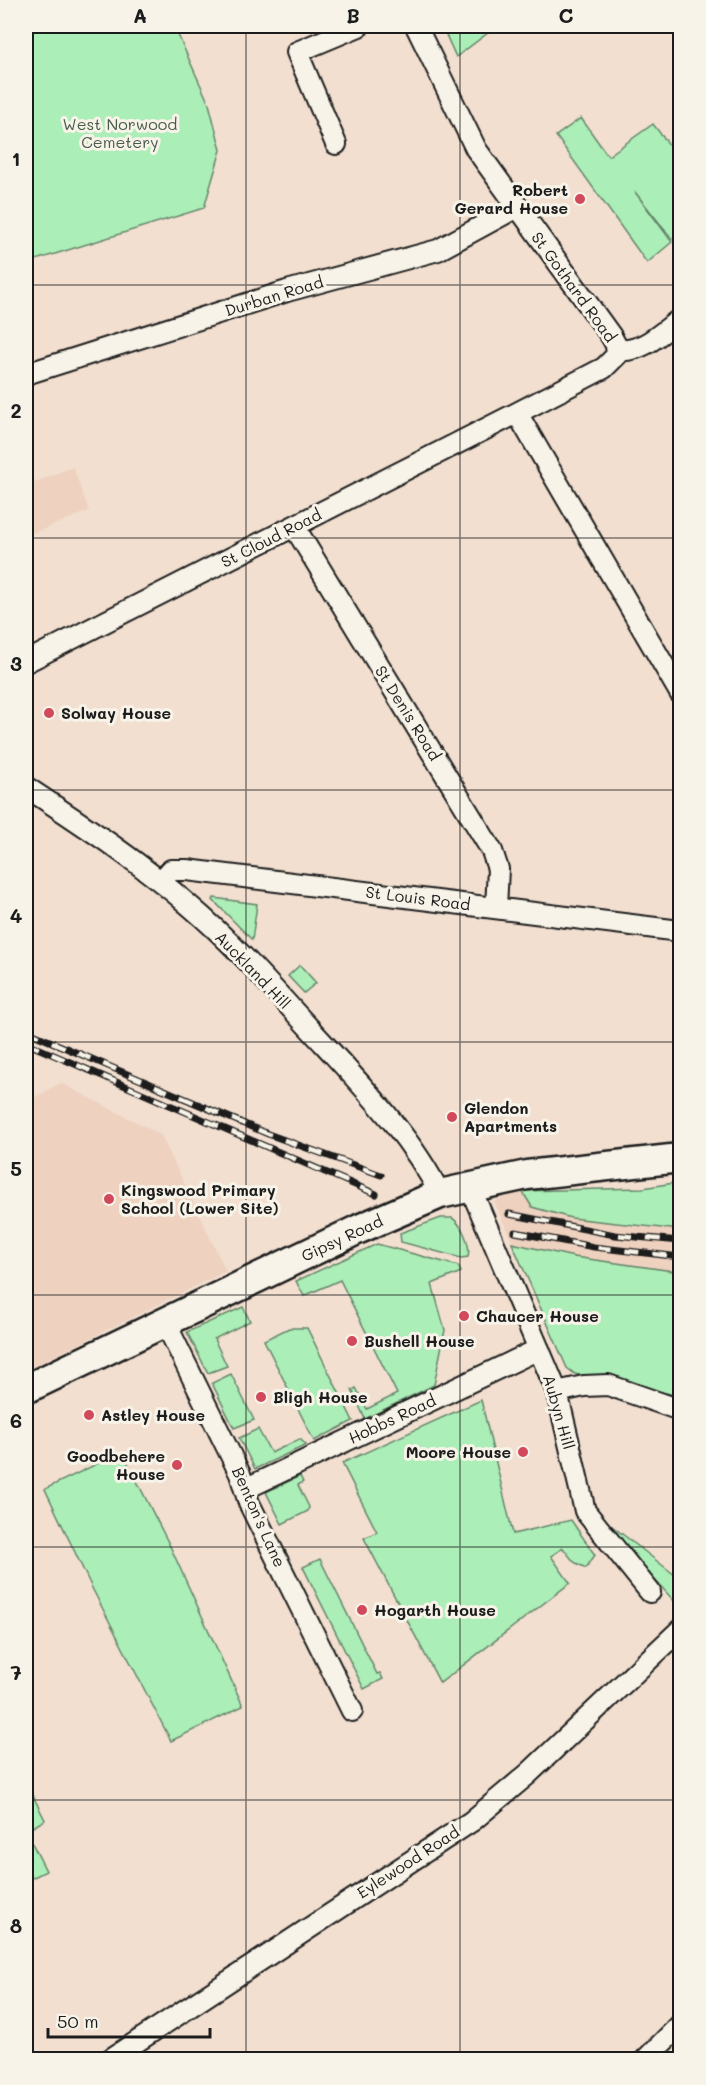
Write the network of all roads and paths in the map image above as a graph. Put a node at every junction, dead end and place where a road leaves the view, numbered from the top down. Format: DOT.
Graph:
graph roads {
  1 [pos="359,26"];
  2 [pos="416,26"];
  3 [pos="336,144"];
  4 [pos="517,207"];
  5 [pos="681,319"];
  6 [pos="618,350"];
  7 [pos="26,374"];
  8 [pos="517,413"];
  9 [pos="294,526"];
  10 [pos="26,662"];
  11 [pos="681,693"];
  12 [pos="26,787"];
  13 [pos="161,881"];
  14 [pos="496,907"];
  15 [pos="681,931"];
  16 [pos="681,1158"];
  17 [pos="472,1185"];
  18 [pos="440,1194"];
  19 [pos="165,1322"];
  20 [pos="539,1349"];
  21 [pos="26,1389"];
  22 [pos="557,1392"];
  23 [pos="681,1410"];
  24 [pos="245,1489"];
  25 [pos="650,1592"];
  26 [pos="681,1630"];
  27 [pos="352,1711"];
  28 [pos="681,2025"];
  29 [pos="109,2060"];
  30 [pos="645,2060"];
  1 -- 3 [label="street"];
  2 -- 4 [label="street, St Gothard Road"];
  4 -- 6 [label="street, St Gothard Road"];
  4 -- 7 [label="street, Durban Road"];
  5 -- 6 [label="street"];
  6 -- 8 [label="street, St Gothard Road"];
  8 -- 9 [label="street, St Cloud Road"];
  8 -- 11 [label="street"];
  9 -- 10 [label="street, St Cloud Road"];
  9 -- 14 [label="street, St Denis Road"];
  12 -- 13 [label="street, Auckland Hill"];
  13 -- 14 [label="street, St Louis Road"];
  13 -- 18 [label="street, Auckland Hill"];
  14 -- 15 [label="street, St Louis Road"];
  16 -- 17 [label="street, Gipsy Road"];
  17 -- 18 [label="street, Gipsy Road"];
  17 -- 20 [label="street, Aubyn Hill"];
  18 -- 19 [label="street, Gipsy Road"];
  19 -- 21 [label="street, Gipsy Road"];
  19 -- 24 [label="street, Benton's Lane"];
  20 -- 22 [label="street, Aubyn Hill"];
  20 -- 24 [label="street, Hobbs Road"];
  22 -- 23 [label="street"];
  22 -- 25 [label="street, Aubyn Hill"];
  24 -- 27 [label="street, Benton's Lane"];
  26 -- 29 [label="street, Eylewood Road"];
  28 -- 30 [label="street"];
}
